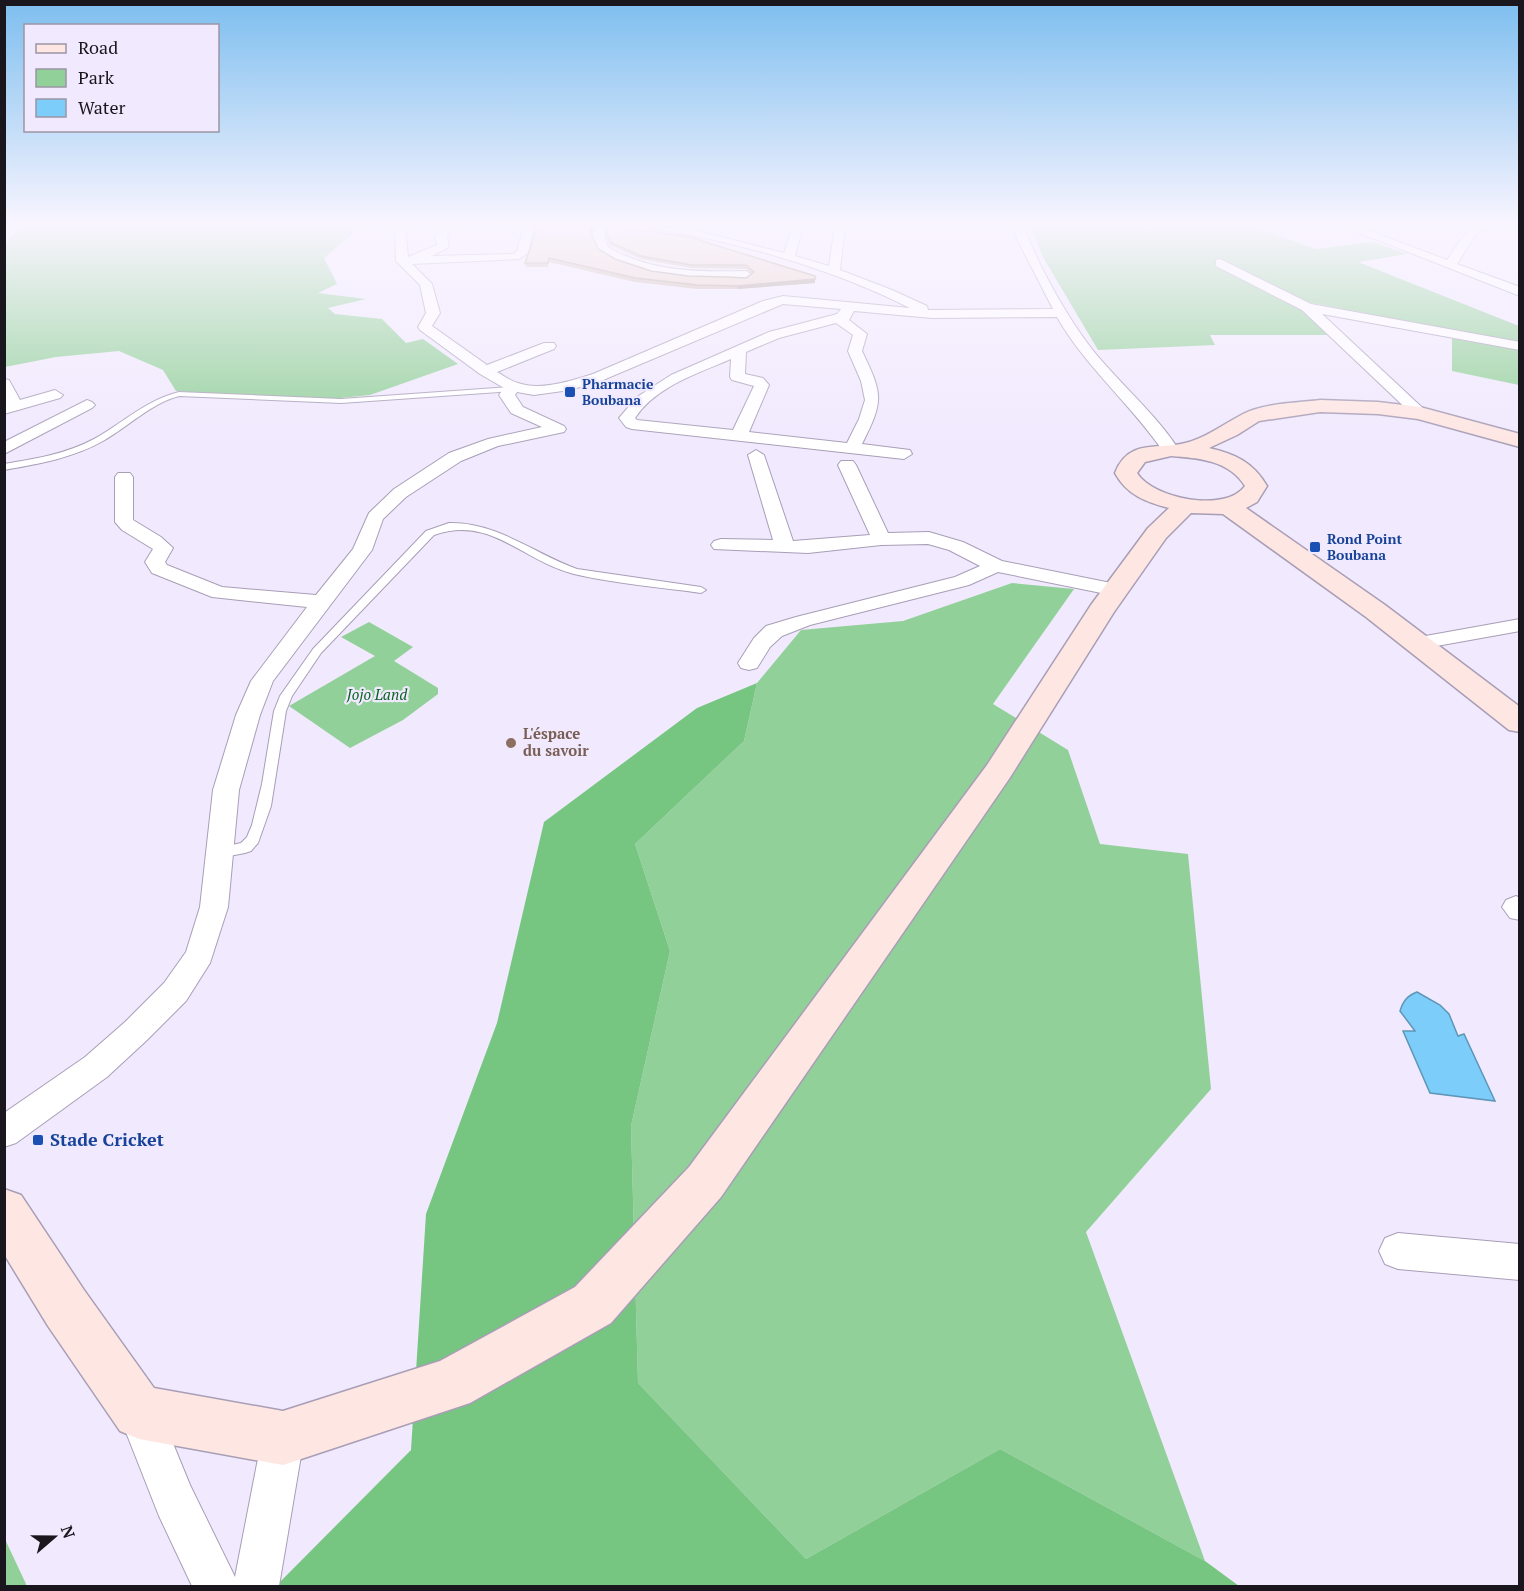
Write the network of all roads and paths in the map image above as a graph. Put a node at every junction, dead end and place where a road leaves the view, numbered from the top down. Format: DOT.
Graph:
graph roads {
  1 [pos="430,300"];
  2 [pos="788,300"];
  3 [pos="791,300"];
  4 [pos="903,300"];
  5 [pos="1056,300"];
  6 [pos="1294,300"];
  7 [pos="1307,307"];
  8 [pos="846,313"];
  9 [pos="1063,313"];
  10 [pos="932,314"];
  11 [pos="549,346"];
  12 [pos="1520,346"];
  13 [pos="739,351"];
  14 [pos="485,371"];
  15 [pos="4,383"];
  16 [pos="512,388"];
  17 [pos="55,395"];
  18 [pos="87,405"];
  19 [pos="10,408"];
  20 [pos="1420,413"];
  21 [pos="1230,431"];
  22 [pos="739,436"];
  23 [pos="1520,441"];
  24 [pos="4,449"];
  25 [pos="1177,451"];
  26 [pos="904,453"];
  27 [pos="756,455"];
  28 [pos="850,456"];
  29 [pos="1228,461"];
  30 [pos="4,467"];
  31 [pos="124,477"];
  32 [pos="1235,504"];
  33 [pos="1185,505"];
  34 [pos="1156,515"];
  35 [pos="881,539"];
  36 [pos="721,545"];
  37 [pos="785,547"];
  38 [pos="996,566"];
  39 [pos="701,590"];
  40 [pos="1116,590"];
  41 [pos="321,602"];
  42 [pos="1520,625"];
  43 [pos="1420,643"];
  44 [pos="749,663"];
  45 [pos="1520,723"];
  46 [pos="219,854"];
  47 [pos="4,1132"];
  48 [pos="4,1211"];
  49 [pos="1398,1251"];
  50 [pos="1520,1262"];
  51 [pos="139,1412"];
  52 [pos="283,1438"];
  53 [pos="216,1587"];
  54 [pos="256,1587"];
  1 -- 14 [label="street"];
  2 -- 16 [label="street"];
  3 -- 8 [label="street"];
  4 -- 10 [label="street"];
  5 -- 9 [label="street"];
  6 -- 7 [label="street"];
  7 -- 12 [label="street"];
  7 -- 20 [label="street"];
  8 -- 10 [label="street"];
  8 -- 13 [label="street"];
  8 -- 28 [label="street"];
  9 -- 10 [label="street"];
  9 -- 25 [label="street"];
  11 -- 14 [label="street"];
  13 -- 22 [label="street"];
  13 -- 22 [label="street"];
  14 -- 16 [label="street"];
  15 -- 19 [label="street"];
  16 -- 30 [label="lane"];
  16 -- 41 [label="street"];
  17 -- 19 [label="street"];
  18 -- 24 [label="street"];
  20 -- 21 [label="main road"];
  20 -- 23 [label="main road"];
  21 -- 25 [label="main road"];
  21 -- 29 [label="main road"];
  22 -- 28 [label="street"];
  25 -- 29 [label="main road"];
  25 -- 34 [label="main road"];
  26 -- 28 [label="street"];
  27 -- 37 [label="street"];
  28 -- 35 [label="street"];
  29 -- 32 [label="main road"];
  31 -- 41 [label="street"];
  32 -- 33 [label="main road"];
  32 -- 43 [label="main road"];
  33 -- 34 [label="main road"];
  33 -- 34 [label="main road"];
  34 -- 40 [label="main road"];
  35 -- 37 [label="street"];
  35 -- 38 [label="street"];
  36 -- 37 [label="street"];
  38 -- 40 [label="street"];
  38 -- 44 [label="street"];
  39 -- 46 [label="lane"];
  40 -- 52 [label="main road"];
  41 -- 46 [label="street"];
  42 -- 43 [label="street"];
  43 -- 45 [label="main road"];
  46 -- 47 [label="street"];
  48 -- 51 [label="main road"];
  49 -- 50 [label="street"];
  51 -- 52 [label="main road"];
  51 -- 53 [label="street"];
  52 -- 54 [label="street"];
}
